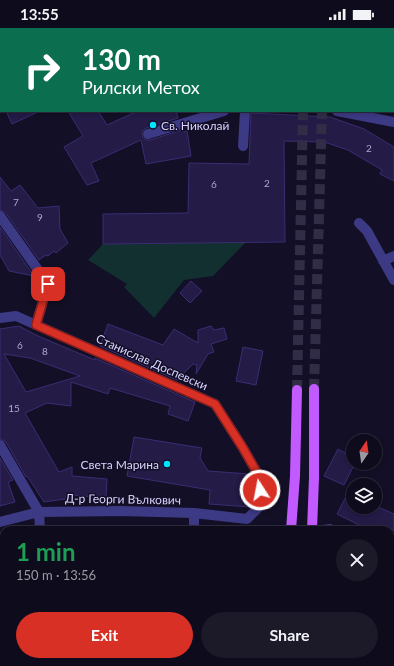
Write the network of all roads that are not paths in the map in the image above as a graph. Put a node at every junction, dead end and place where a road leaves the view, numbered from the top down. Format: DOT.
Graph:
graph roads {
  1 [pos="219,112"];
  2 [pos="245,112"];
  3 [pos="341,112"];
  4 [pos="394,122"];
  5 [pos="148,134"];
  6 [pos="243,146"];
  7 [pos="0,216"];
  8 [pos="359,223"];
  9 [pos="394,256"];
  10 [pos="383,261"];
  11 [pos="394,280"];
  12 [pos="0,318"];
  13 [pos="36,325"];
  14 [pos="314,389"];
  15 [pos="297,390"];
  16 [pos="0,445"];
  17 [pos="38,512"];
  18 [pos="194,513"];
  19 [pos="247,519"];
  20 [pos="0,522"];
  21 [pos="40,526"];
  22 [pos="194,526"];
  23 [pos="291,526"];
  24 [pos="312,526"];
  1 -- 5 [label="street"];
  2 -- 6 [label="street"];
  3 -- 4 [label="street"];
  7 -- 13 [label="street"];
  8 -- 10 [label="street"];
  9 -- 10 [label="street"];
  10 -- 11 [label="street"];
  12 -- 13 [label="street, Станислав Доспевски"];
  13 -- 19 [label="street, Станислав Доспевски"];
  14 -- 24 [label="main road"];
  15 -- 23 [label="main road"];
  16 -- 17 [label="street"];
  17 -- 18 [label="street, Д-р Георги Вълкович"];
  17 -- 20 [label="street, Д-р Георги Вълкович"];
  17 -- 21 [label="street"];
  18 -- 19 [label="street, Д-р Георги Вълкович"];
  18 -- 22 [label="street"];
}
